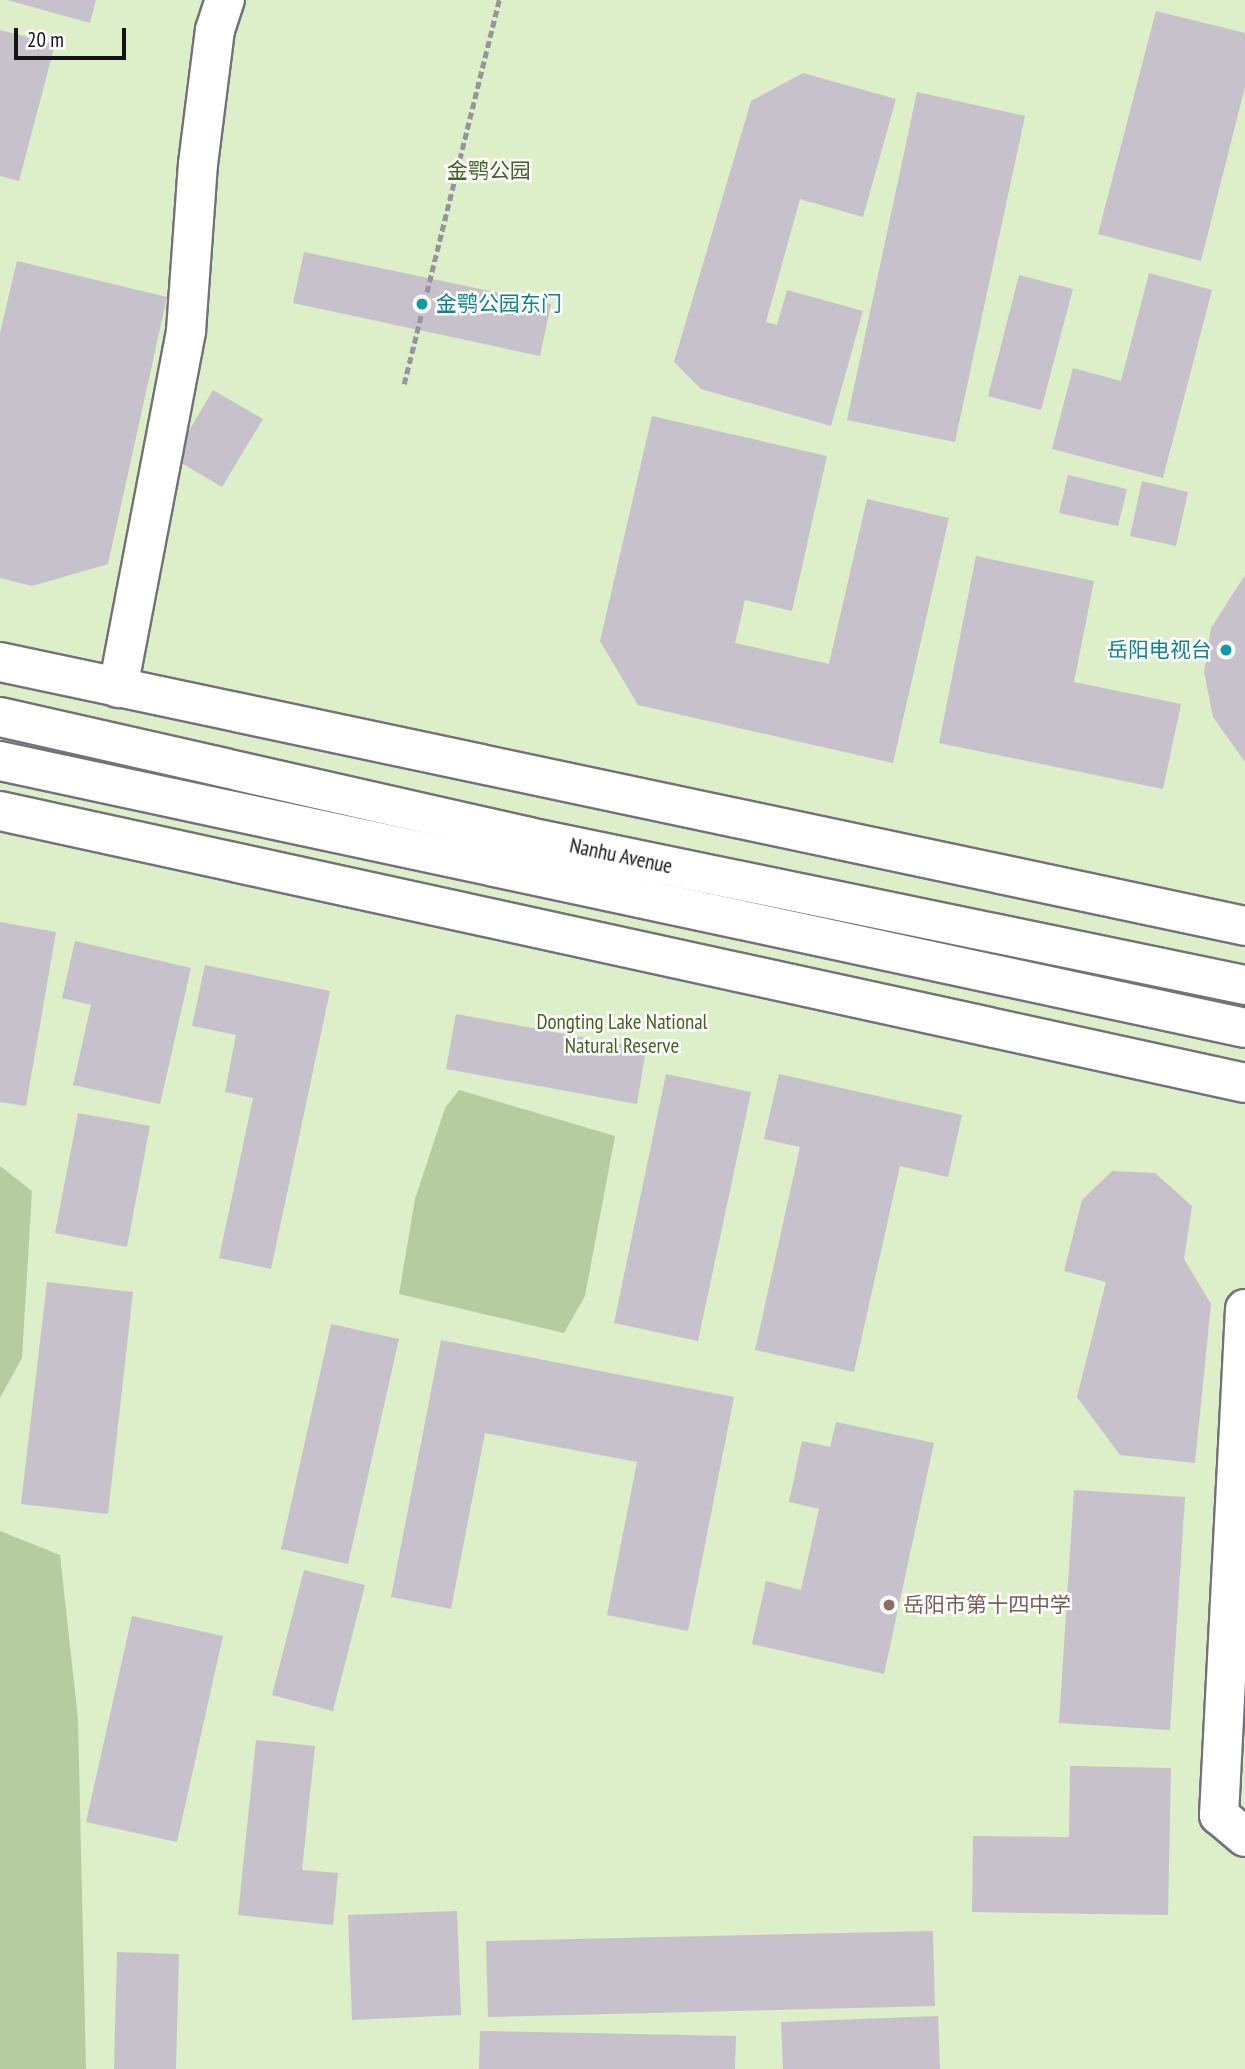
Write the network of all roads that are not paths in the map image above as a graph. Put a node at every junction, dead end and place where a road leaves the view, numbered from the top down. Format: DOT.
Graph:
graph roads {
  1 [pos="225,0"];
  2 [pos="0,662"];
  3 [pos="118,688"];
  4 [pos="0,717"];
  5 [pos="0,761"];
  6 [pos="0,811"];
  7 [pos="1245,926"];
  8 [pos="1245,985"];
  9 [pos="1245,1028"];
  10 [pos="1245,1083"];
  11 [pos="1245,1309"];
  12 [pos="1245,1837"];
  1 -- 3 [label="main road"];
  2 -- 3 [label="main road"];
  3 -- 7 [label="main road"];
  4 -- 8 [label="main road, Nanhu Avenue"];
  5 -- 9 [label="main road, Nanhu Avenue"];
  6 -- 10 [label="main road"];
  11 -- 12 [label="main road"];
}
